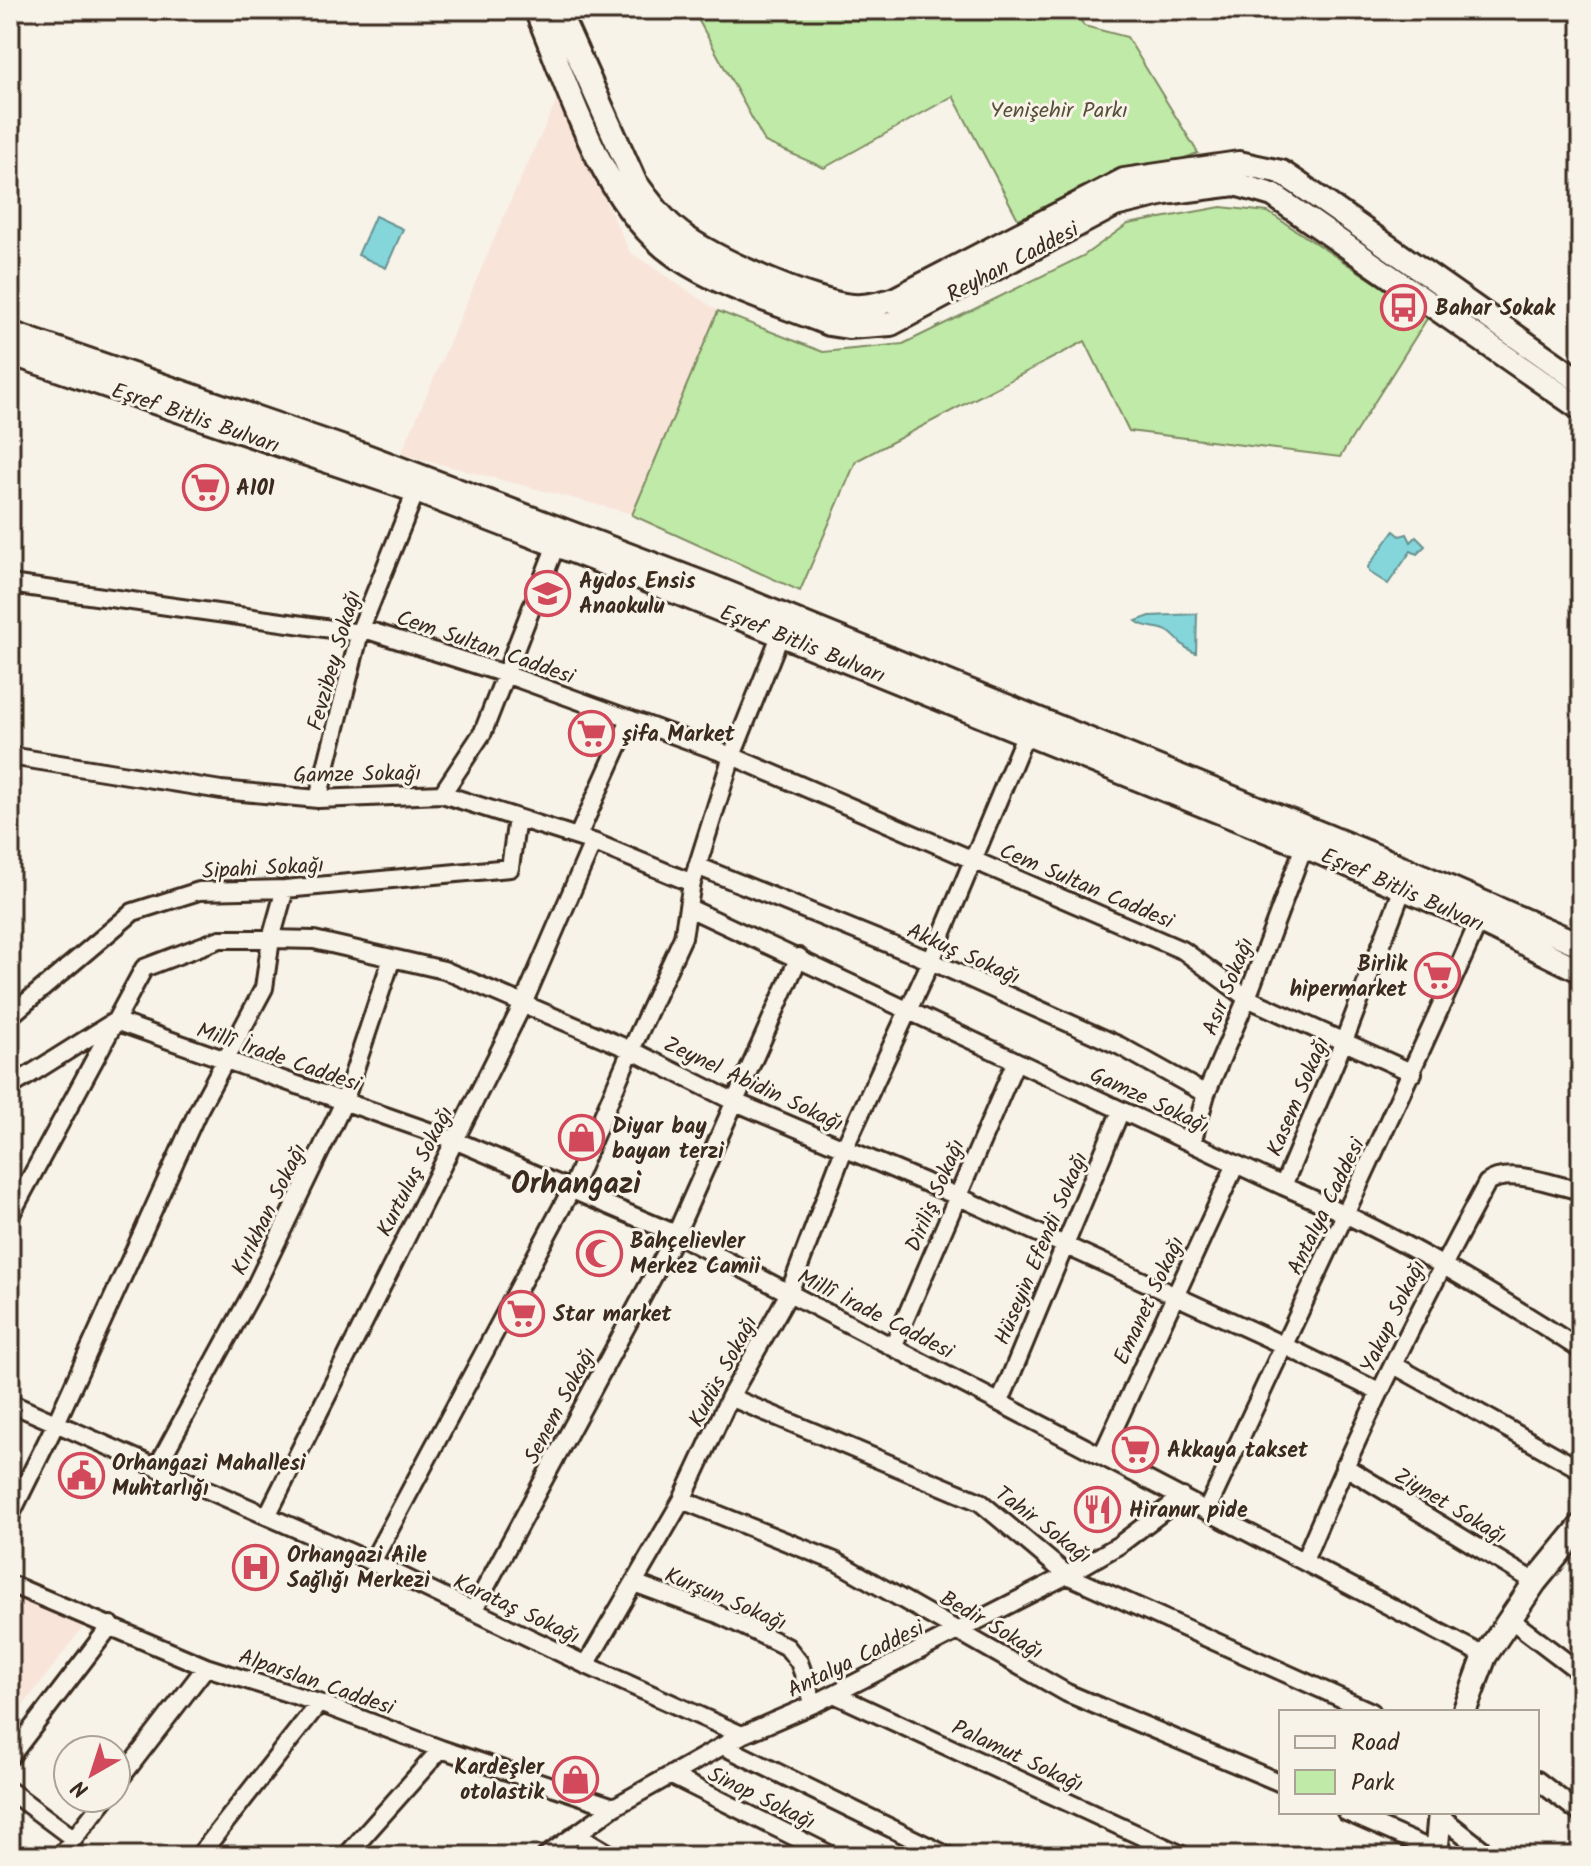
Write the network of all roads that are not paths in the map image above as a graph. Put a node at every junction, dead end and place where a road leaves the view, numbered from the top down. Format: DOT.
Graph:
graph roads {
  1 [pos="536,10"];
  2 [pos="558,10"];
  3 [pos="10,333"];
  4 [pos="10,353"];
  5 [pos="1581,382"];
  6 [pos="1581,409"];
  7 [pos="416,491"];
  8 [pos="556,545"];
  9 [pos="10,584"];
  10 [pos="784,625"];
  11 [pos="360,630"];
  12 [pos="505,674"];
  13 [pos="630,720"];
  14 [pos="1026,733"];
  15 [pos="10,756"];
  16 [pos="732,756"];
  17 [pos="442,794"];
  18 [pos="318,799"];
  19 [pos="517,818"];
  20 [pos="586,839"];
  21 [pos="1304,846"];
  22 [pos="974,861"];
  23 [pos="697,866"];
  24 [pos="692,883"];
  25 [pos="1403,888"];
  26 [pos="285,889"];
  27 [pos="689,908"];
  28 [pos="1479,921"];
  29 [pos="271,939"];
  30 [pos="1581,945"];
  31 [pos="799,957"];
  32 [pos="392,958"];
  33 [pos="931,961"];
  34 [pos="1581,971"];
  35 [pos="1247,998"];
  36 [pos="523,1004"];
  37 [pos="906,1011"];
  38 [pos="10,1016"];
  39 [pos="115,1021"];
  40 [pos="1344,1041"];
  41 [pos="631,1050"];
  42 [pos="226,1060"];
  43 [pos="1016,1061"];
  44 [pos="1413,1073"];
  45 [pos="10,1087"];
  46 [pos="1206,1094"];
  47 [pos="733,1101"];
  48 [pos="344,1102"];
  49 [pos="1121,1110"];
  50 [pos="454,1140"];
  51 [pos="1192,1143"];
  52 [pos="844,1149"];
  53 [pos="1236,1164"];
  54 [pos="1283,1186"];
  55 [pos="571,1190"];
  56 [pos="1581,1191"];
  57 [pos="957,1196"];
  58 [pos="1347,1213"];
  59 [pos="10,1216"];
  60 [pos="676,1234"];
  61 [pos="1064,1247"];
  62 [pos="1442,1265"];
  63 [pos="789,1293"];
  64 [pos="1174,1297"];
  65 [pos="1283,1345"];
  66 [pos="893,1347"];
  67 [pos="1581,1350"];
  68 [pos="1394,1365"];
  69 [pos="1379,1392"];
  70 [pos="730,1397"];
  71 [pos="1000,1402"];
  72 [pos="10,1403"];
  73 [pos="56,1423"];
  74 [pos="1102,1455"];
  75 [pos="1344,1466"];
  76 [pos="157,1467"];
  77 [pos="1581,1470"];
  78 [pos="1182,1497"];
  79 [pos="682,1500"];
  80 [pos="1207,1510"];
  81 [pos="10,1516"];
  82 [pos="267,1516"];
  83 [pos="1581,1526"];
  84 [pos="1304,1561"];
  85 [pos="372,1562"];
  86 [pos="1067,1575"];
  87 [pos="1535,1582"];
  88 [pos="634,1583"];
  89 [pos="10,1584"];
  90 [pos="473,1611"];
  91 [pos="1510,1619"];
  92 [pos="111,1625"];
  93 [pos="960,1630"];
  94 [pos="1485,1656"];
  95 [pos="586,1665"];
  96 [pos="206,1667"];
  97 [pos="1581,1673"];
  98 [pos="834,1694"];
  99 [pos="319,1703"];
  100 [pos="814,1704"];
  101 [pos="1368,1710"];
  102 [pos="1465,1710"];
  103 [pos="742,1735"];
  104 [pos="723,1746"];
  105 [pos="441,1749"];
  106 [pos="10,1757"];
  107 [pos="132,1763"];
  108 [pos="672,1776"];
  109 [pos="1279,1782"];
  110 [pos="1539,1782"];
  111 [pos="10,1791"];
  112 [pos="614,1807"];
  113 [pos="94,1814"];
  114 [pos="1350,1814"];
  115 [pos="1440,1814"];
  116 [pos="1581,1814"];
  117 [pos="576,1834"];
  118 [pos="74,1839"];
  119 [pos="1436,1853"];
  120 [pos="60,1856"];
  121 [pos="199,1856"];
  122 [pos="346,1856"];
  123 [pos="546,1856"];
  124 [pos="613,1856"];
  125 [pos="833,1856"];
  126 [pos="948,1856"];
  127 [pos="1184,1856"];
  128 [pos="1491,1856"];
  1 -- 6 [label="main road, Reyhan Caddesi"];
  2 -- 5 [label="main road, Reyhan Caddesi"];
  3 -- 10 [label="main road, Eşref Bitlis Bulvarı"];
  4 -- 7 [label="main road, Eşref Bitlis Bulvarı"];
  7 -- 8 [label="main road, Eşref Bitlis Bulvarı"];
  7 -- 11 [label="street, Fevzibey Sokağı"];
  8 -- 10 [label="main road, Eşref Bitlis Bulvarı"];
  8 -- 12 [label="street"];
  9 -- 11 [label="street, Cem Sultan Caddesi"];
  10 -- 14 [label="main road, Eşref Bitlis Bulvarı"];
  10 -- 16 [label="street"];
  10 -- 30 [label="main road, Eşref Bitlis Bulvarı"];
  11 -- 12 [label="street, Cem Sultan Caddesi"];
  11 -- 18 [label="street, Fevzibey Sokağı"];
  12 -- 13 [label="street, Cem Sultan Caddesi"];
  12 -- 17 [label="street"];
  13 -- 16 [label="street, Cem Sultan Caddesi"];
  13 -- 20 [label="street, Kurtuluş Sokağı"];
  14 -- 21 [label="main road, Eşref Bitlis Bulvarı"];
  14 -- 22 [label="street, Kudüs Sokağı"];
  15 -- 18 [label="street, Gamze Sokağı"];
  16 -- 22 [label="street, Cem Sultan Caddesi"];
  16 -- 23 [label="street"];
  17 -- 18 [label="street, Gamze Sokağı"];
  17 -- 19 [label="street, Gamze Sokağı"];
  19 -- 20 [label="street, Gamze Sokağı"];
  19 -- 26 [label="street, Sipahi Sokağı"];
  20 -- 24 [label="street, Gamze Sokağı"];
  20 -- 36 [label="street, Kurtuluş Sokağı"];
  21 -- 25 [label="main road, Eşref Bitlis Bulvarı"];
  21 -- 35 [label="street, Asır Sokağı"];
  22 -- 33 [label="street, Kudüs Sokağı"];
  22 -- 35 [label="street, Cem Sultan Caddesi"];
  23 -- 24 [label="street"];
  23 -- 33 [label="street, Akkuş Sokağı"];
  24 -- 27 [label="street"];
  25 -- 28 [label="main road, Eşref Bitlis Bulvarı"];
  25 -- 40 [label="street, Kasem Sokağı"];
  26 -- 29 [label="street"];
  26 -- 38 [label="street, Sipahi Sokağı"];
  27 -- 31 [label="street, Gamze Sokağı"];
  27 -- 41 [label="street"];
  28 -- 34 [label="main road, Eşref Bitlis Bulvarı"];
  28 -- 44 [label="street, Antalya Caddesi"];
  29 -- 32 [label="street, Zeynel Abidin Sokağı"];
  29 -- 39 [label="street, Zeynel Abidin Sokağı"];
  29 -- 42 [label="street"];
  31 -- 37 [label="street, Gamze Sokağı"];
  31 -- 47 [label="street, Senem Sokağı"];
  32 -- 36 [label="street, Zeynel Abidin Sokağı"];
  32 -- 48 [label="street, Kırıkhan Sokağı"];
  33 -- 37 [label="street, Kudüs Sokağı"];
  33 -- 46 [label="street, Akkuş Sokağı"];
  35 -- 40 [label="street, Cem Sultan Caddesi"];
  35 -- 46 [label="street, Asır Sokağı"];
  36 -- 41 [label="street, Zeynel Abidin Sokağı"];
  36 -- 50 [label="street, Kurtuluş Sokağı"];
  37 -- 43 [label="street, Gamze Sokağı"];
  37 -- 52 [label="street, Kudüs Sokağı"];
  39 -- 42 [label="street, Millî İrade Caddesi"];
  39 -- 45 [label="street"];
  39 -- 59 [label="street, Zeynel Abidin Sokağı"];
  40 -- 44 [label="street, Cem Sultan Caddesi"];
  40 -- 54 [label="street, Kasem Sokağı"];
  41 -- 47 [label="street, Zeynel Abidin Sokağı"];
  41 -- 55 [label="street"];
  42 -- 48 [label="street, Millî İrade Caddesi"];
  42 -- 73 [label="street"];
  43 -- 49 [label="street, Gamze Sokağı"];
  43 -- 57 [label="street, Diriliş Sokağı"];
  44 -- 58 [label="street, Antalya Caddesi"];
  46 -- 51 [label="street, Asır Sokağı"];
  47 -- 52 [label="street, Zeynel Abidin Sokağı"];
  47 -- 60 [label="street, Senem Sokağı"];
  48 -- 50 [label="street, Millî İrade Caddesi"];
  48 -- 76 [label="street, Kırıkhan Sokağı"];
  49 -- 51 [label="street, Gamze Sokağı"];
  49 -- 61 [label="street, Hüseyin Efendi Sokağı"];
  50 -- 55 [label="street, Millî İrade Caddesi"];
  50 -- 82 [label="street, Kurtuluş Sokağı"];
  51 -- 53 [label="street, Gamze Sokağı"];
  52 -- 57 [label="street, Zeynel Abidin Sokağı"];
  52 -- 63 [label="street, Kudüs Sokağı"];
  53 -- 54 [label="street, Gamze Sokağı"];
  53 -- 64 [label="street, Emanet Sokağı"];
  54 -- 58 [label="street, Gamze Sokağı"];
  55 -- 60 [label="street, Millî İrade Caddesi"];
  55 -- 85 [label="street"];
  56 -- 62 [label="street, Yakup Sokağı"];
  57 -- 61 [label="street, Zeynel Abidin Sokağı"];
  57 -- 66 [label="street, Diriliş Sokağı"];
  58 -- 62 [label="street, Gamze Sokağı"];
  58 -- 65 [label="street, Antalya Caddesi"];
  60 -- 63 [label="street, Millî İrade Caddesi"];
  60 -- 90 [label="street, Senem Sokağı"];
  61 -- 64 [label="street, Zeynel Abidin Sokağı"];
  61 -- 71 [label="street, Hüseyin Efendi Sokağı"];
  62 -- 67 [label="street, Gamze Sokağı"];
  62 -- 68 [label="street, Yakup Sokağı"];
  63 -- 66 [label="street, Millî İrade Caddesi"];
  63 -- 70 [label="street, Kudüs Sokağı"];
  64 -- 65 [label="street, Zeynel Abidin Sokağı"];
  64 -- 74 [label="street, Emanet Sokağı"];
  65 -- 69 [label="street, Zeynel Abidin Sokağı"];
  65 -- 80 [label="street, Antalya Caddesi"];
  66 -- 71 [label="street, Millî İrade Caddesi"];
  68 -- 69 [label="street, Yakup Sokağı"];
  68 -- 77 [label="street"];
  69 -- 75 [label="street, Yakup Sokağı"];
  70 -- 79 [label="street, Kudüs Sokağı"];
  70 -- 86 [label="street, Tahir Sokağı"];
  71 -- 74 [label="street, Millî İrade Caddesi"];
  72 -- 73 [label="street, Karataş Sokağı"];
  73 -- 76 [label="street, Karataş Sokağı"];
  73 -- 81 [label="street"];
  74 -- 78 [label="street, Millî İrade Caddesi"];
  75 -- 84 [label="street, Yakup Sokağı"];
  75 -- 87 [label="street, Ziynet Sokağı"];
  76 -- 82 [label="street, Karataş Sokağı"];
  78 -- 80 [label="street, Millî İrade Caddesi"];
  78 -- 86 [label="street, Antalya Caddesi"];
  79 -- 88 [label="street, Kudüs Sokağı"];
  79 -- 93 [label="street, Bedir Sokağı"];
  80 -- 84 [label="street, Millî İrade Caddesi"];
  82 -- 85 [label="street, Karataş Sokağı"];
  83 -- 87 [label="main road"];
  84 -- 94 [label="street, Millî İrade Caddesi"];
  85 -- 90 [label="street, Karataş Sokağı"];
  86 -- 93 [label="street, Antalya Caddesi"];
  86 -- 101 [label="street, Tahir Sokağı"];
  87 -- 91 [label="main road"];
  88 -- 95 [label="street, Kudüs Sokağı"];
  88 -- 100 [label="street, Kurşun Sokağı"];
  89 -- 92 [label="street, Alparslan Caddesi"];
  90 -- 95 [label="street, Karataş Sokağı"];
  91 -- 94 [label="main road"];
  91 -- 97 [label="street"];
  92 -- 96 [label="street, Alparslan Caddesi"];
  92 -- 106 [label="street"];
  93 -- 98 [label="street, Antalya Caddesi"];
  93 -- 109 [label="street, Bedir Sokağı"];
  94 -- 102 [label="main road"];
  95 -- 103 [label="street, Karataş Sokağı"];
  96 -- 99 [label="street, Alparslan Caddesi"];
  96 -- 107 [label="street"];
  98 -- 100 [label="street, Antalya Caddesi"];
  98 -- 127 [label="street, Palamut Sokağı"];
  99 -- 105 [label="street, Alparslan Caddesi"];
  99 -- 121 [label="street"];
  100 -- 103 [label="street, Antalya Caddesi"];
  103 -- 104 [label="street, Antalya Caddesi"];
  104 -- 108 [label="street, Antalya Caddesi"];
  104 -- 126 [label="street"];
  105 -- 112 [label="street, Alparslan Caddesi"];
  105 -- 122 [label="street"];
  108 -- 112 [label="street, Antalya Caddesi"];
  108 -- 125 [label="street, Sinop Sokağı"];
  110 -- 116 [label="street"];
  111 -- 118 [label="street"];
  112 -- 117 [label="street, Antalya Caddesi"];
  113 -- 118 [label="street"];
  114 -- 119 [label="street"];
  115 -- 119 [label="main road"];
  115 -- 128 [label="street"];
  117 -- 123 [label="street, Antalya Caddesi"];
  117 -- 124 [label="street"];
  118 -- 120 [label="street"];
}
